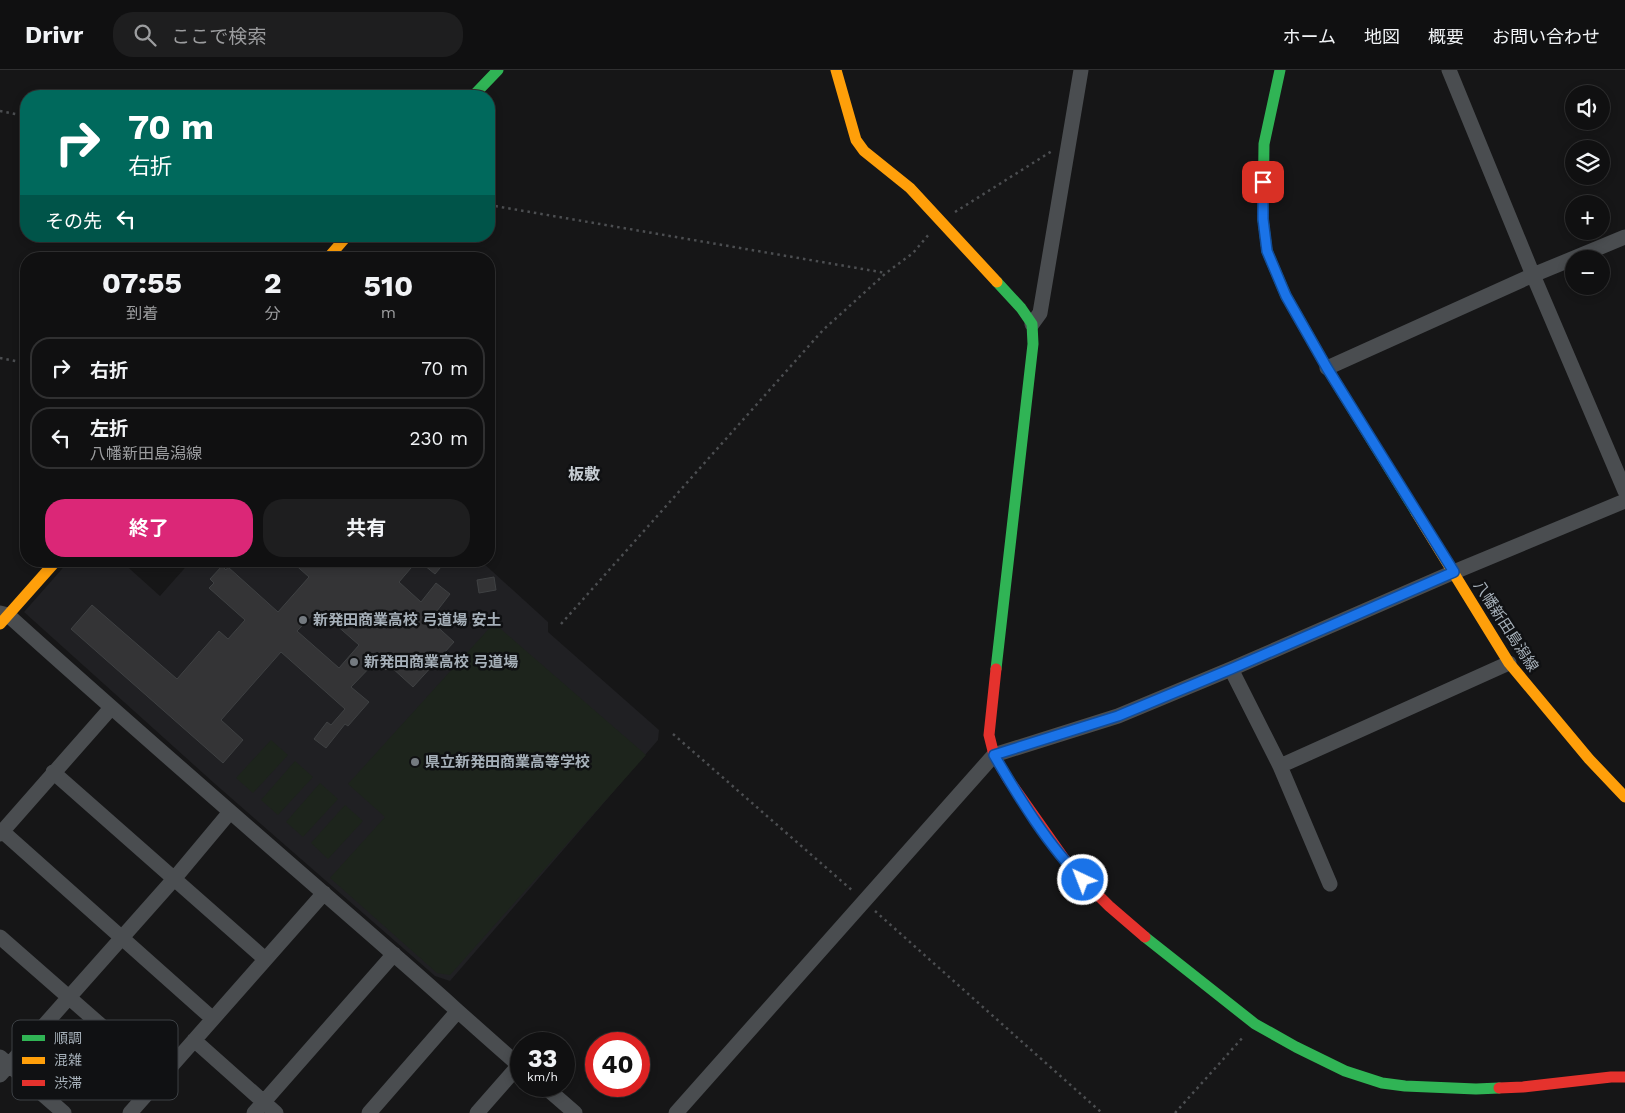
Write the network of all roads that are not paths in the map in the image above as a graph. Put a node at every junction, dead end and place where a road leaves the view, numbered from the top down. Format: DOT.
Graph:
graph roads {
  1 [pos="498,70"];
  2 [pos="836,70"];
  3 [pos="1081,70"];
  4 [pos="1280,70"];
  5 [pos="1449,70"];
  6 [pos="479,90"];
  7 [pos="1625,237"];
  8 [pos="341,242"];
  9 [pos="333,252"];
  10 [pos="1533,275"];
  11 [pos="1032,324"];
  12 [pos="1327,368"];
  13 [pos="1625,491"];
  14 [pos="1625,501"];
  15 [pos="50,567"];
  16 [pos="1454,572"];
  17 [pos="3,617"];
  18 [pos="1509,664"];
  19 [pos="1231,669"];
  20 [pos="111,708"];
  21 [pos="994,755"];
  22 [pos="1280,766"];
  23 [pos="53,772"];
  24 [pos="1625,797"];
  25 [pos="230,812"];
  26 [pos="1,832"];
  27 [pos="174,878"];
  28 [pos="1330,884"];
  29 [pos="324,893"];
  30 [pos="0,937"];
  31 [pos="121,938"];
  32 [pos="394,954"];
  33 [pos="265,959"];
  34 [pos="68,998"];
  35 [pos="457,1012"];
  36 [pos="213,1019"];
  37 [pos="47,1020"];
  38 [pos="94,1020"];
  39 [pos="194,1040"];
  40 [pos="12,1056"];
  41 [pos="510,1057"];
  42 [pos="178,1058"];
  43 [pos="3,1065"];
  44 [pos="510,1077"];
  45 [pos="1625,1077"];
  46 [pos="557,1097"];
  47 [pos="47,1100"];
  48 [pos="142,1100"];
  49 [pos="259,1108"];
  50 [pos="64,1113"];
  51 [pos="130,1113"];
  52 [pos="276,1113"];
  53 [pos="369,1113"];
  54 [pos="477,1113"];
  55 [pos="575,1113"];
  56 [pos="676,1113"];
  1 -- 6 [label="street"];
  2 -- 11 [label="street"];
  3 -- 11 [label="street"];
  4 -- 12 [label="street, 八幡新田島潟線"];
  5 -- 10 [label="street"];
  7 -- 10 [label="street"];
  8 -- 9 [label="street"];
  10 -- 12 [label="street"];
  10 -- 13 [label="street"];
  11 -- 21 [label="street"];
  12 -- 16 [label="street, 八幡新田島潟線"];
  14 -- 16 [label="street"];
  15 -- 17 [label="street"];
  16 -- 18 [label="street, 八幡新田島潟線"];
  16 -- 19 [label="street"];
  17 -- 20 [label="street"];
  18 -- 22 [label="street"];
  18 -- 24 [label="street, 八幡新田島潟線"];
  19 -- 21 [label="street"];
  19 -- 22 [label="street"];
  20 -- 23 [label="street"];
  20 -- 25 [label="street"];
  21 -- 45 [label="street"];
  21 -- 56 [label="street"];
  22 -- 28 [label="street"];
  23 -- 26 [label="street"];
  23 -- 27 [label="street"];
  25 -- 27 [label="street"];
  25 -- 29 [label="street"];
  26 -- 31 [label="street"];
  27 -- 31 [label="street"];
  27 -- 33 [label="street"];
  29 -- 32 [label="street"];
  29 -- 33 [label="street"];
  30 -- 34 [label="street"];
  31 -- 34 [label="street"];
  31 -- 36 [label="street"];
  32 -- 35 [label="street"];
  32 -- 49 [label="street"];
  33 -- 36 [label="street"];
  34 -- 37 [label="street"];
  34 -- 38 [label="street"];
  35 -- 41 [label="street"];
  35 -- 53 [label="street"];
  36 -- 39 [label="street"];
  39 -- 42 [label="street"];
  39 -- 49 [label="street"];
  40 -- 43 [label="street"];
  44 -- 54 [label="street"];
  46 -- 55 [label="street"];
  47 -- 50 [label="street"];
  48 -- 51 [label="street"];
  49 -- 52 [label="street"];
}
